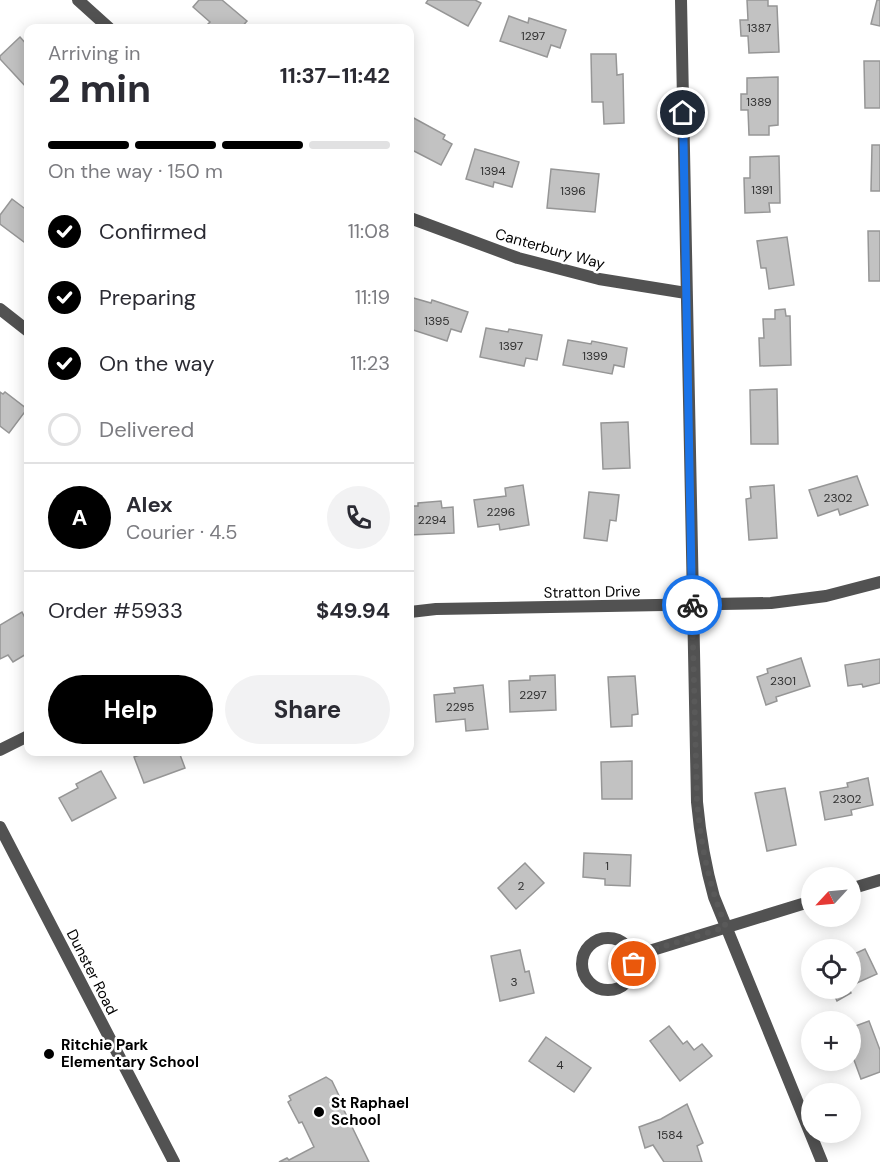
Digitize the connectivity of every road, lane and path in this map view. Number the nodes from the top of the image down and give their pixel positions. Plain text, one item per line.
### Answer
1 (78, 0) edge
2 (681, 0) edge
3 (105, 24) edge
4 (414, 219) edge
5 (686, 293) junction
6 (0, 309) edge
7 (24, 328) edge
8 (880, 582) edge
9 (692, 605) junction
10 (414, 612) edge
11 (24, 738) edge
12 (0, 750) edge
13 (0, 827) edge
14 (880, 880) edge
15 (861, 886) edge
16 (801, 904) edge
17 (726, 927) junction
18 (633, 956) junction
19 (174, 1162) edge
20 (822, 1162) edge

1 - 3 street
2 - 5 street
4 - 5 street, Canterbury Way
5 - 9 street
6 - 7 street
8 - 9 street, Stratton Drive
9 - 10 street, Stratton Drive
9 - 17 street
11 - 12 street
13 - 19 street, Dunster Road
14 - 15 street
16 - 17 street
17 - 18 street
17 - 20 street
18 - 18 street

